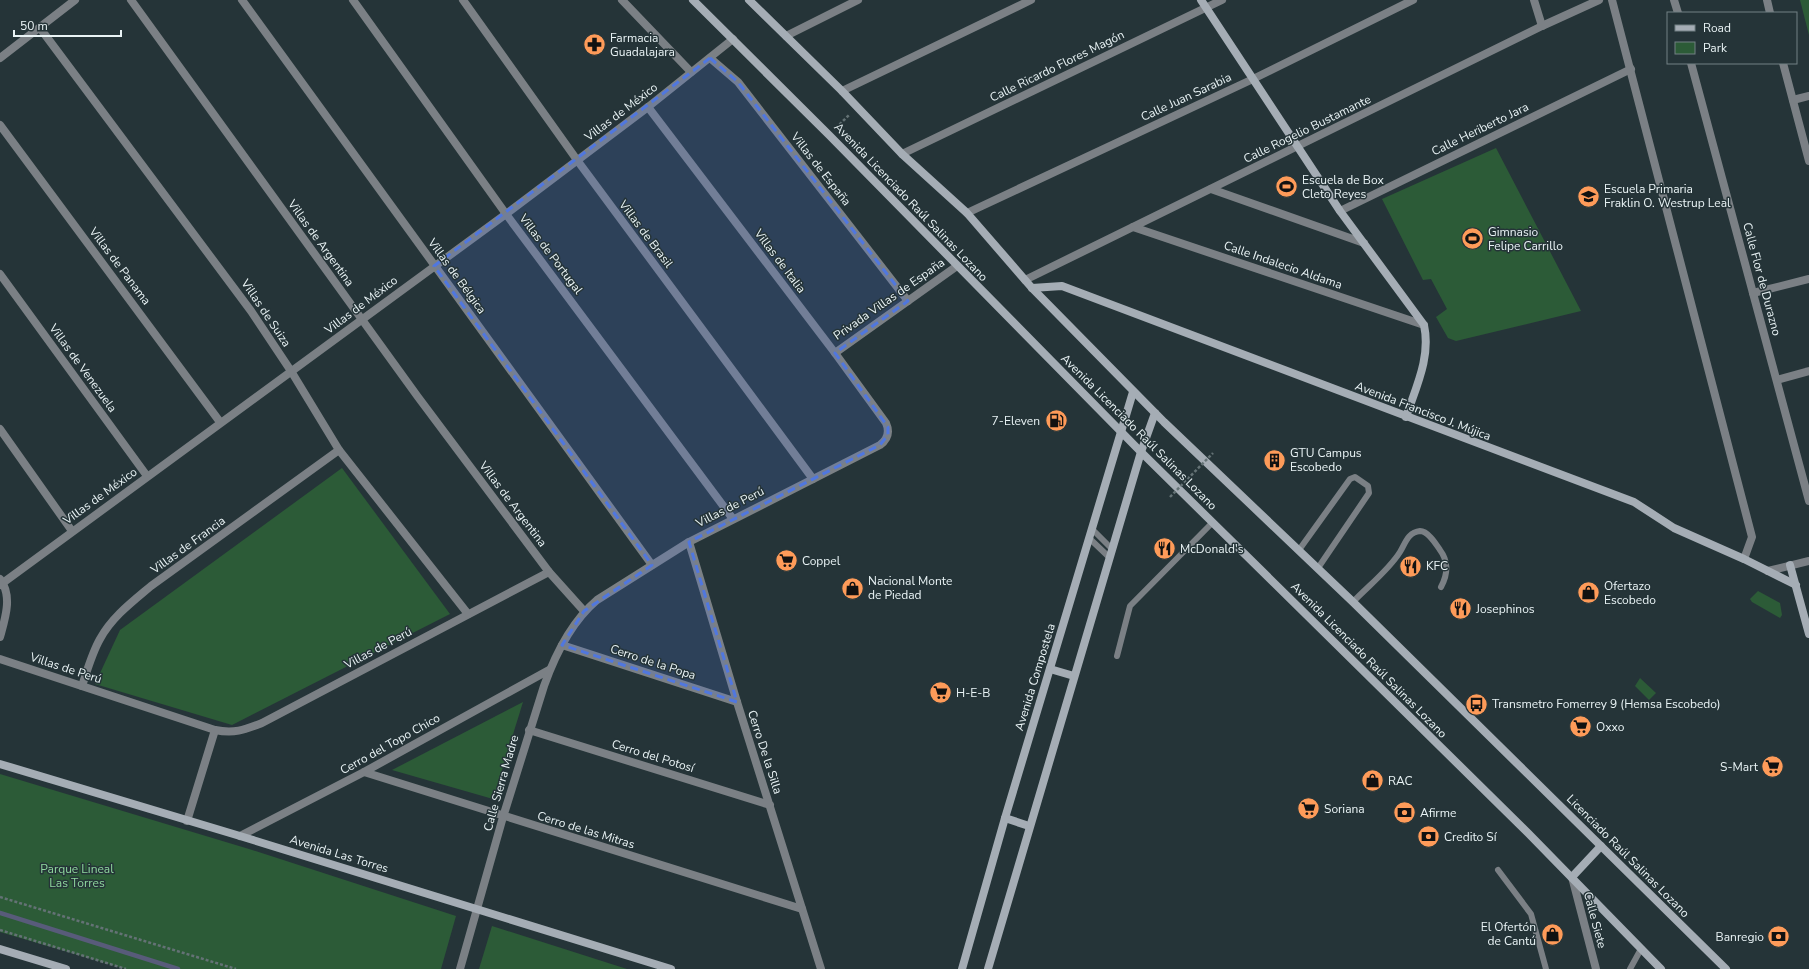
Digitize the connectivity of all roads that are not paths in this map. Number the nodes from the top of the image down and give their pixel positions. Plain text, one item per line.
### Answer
1 (75, 0) edge
2 (131, 0) edge
3 (242, 0) edge
4 (353, 0) edge
5 (463, 0) edge
6 (622, 0) edge
7 (693, 0) edge
8 (749, 0) edge
9 (858, 0) edge
10 (1031, 0) edge
11 (1201, 0) edge
12 (1222, 0) edge
13 (1413, 0) edge
14 (1534, 0) edge
15 (1599, 0) edge
16 (1612, 0) edge
17 (1674, 0) edge
18 (1767, 0) edge
19 (1206, 8) junction
20 (1678, 12) edge
21 (1770, 12) edge
22 (1542, 26) junction
23 (40, 28) junction
24 (786, 36) junction
25 (733, 39) junction
26 (0, 58) edge
27 (710, 58) junction
28 (1691, 64) edge
29 (1783, 64) edge
30 (1631, 69) junction
31 (691, 72) junction
32 (1253, 79) junction
33 (842, 91) junction
34 (1809, 96) edge
35 (1793, 100) junction
36 (648, 108) junction
37 (0, 125) edge
38 (1299, 146) junction
39 (902, 154) junction
40 (577, 160) junction
41 (1809, 161) edge
42 (1211, 189) junction
43 (1340, 211) junction
44 (966, 213) junction
45 (506, 214) junction
46 (1134, 227) junction
47 (1364, 243) junction
48 (434, 266) junction
49 (957, 266) junction
50 (0, 274) edge
51 (1809, 279) edge
52 (1025, 280) junction
53 (1032, 288) junction
54 (1753, 293) junction
55 (908, 300) junction
56 (362, 320) junction
57 (1424, 325) junction
58 (835, 353) junction
59 (291, 371) junction
60 (1809, 371) edge
61 (1777, 380) junction
62 (1133, 392) junction
63 (1155, 413) junction
64 (1406, 417) junction
65 (220, 422) junction
66 (0, 430) edge
67 (1121, 430) junction
68 (889, 432) joint
69 (340, 450) junction
70 (1141, 452) junction
71 (1805, 470) edge
72 (147, 476) junction
73 (814, 480) junction
74 (1809, 501) edge
75 (733, 519) junction
76 (1212, 523) junction
77 (1092, 529) junction
78 (72, 530) junction
79 (1089, 538) junction
80 (689, 542) junction
81 (1112, 549) junction
82 (1299, 550) junction
83 (1110, 558) junction
84 (1744, 559) junction
85 (1809, 560) edge
86 (652, 565) junction
87 (1790, 565) junction
88 (1318, 568) junction
89 (549, 572) junction
90 (1768, 572) junction
91 (1, 582) edge
92 (1796, 585) junction
93 (1442, 587) dead end
94 (1353, 602) junction
95 (584, 611) junction
96 (468, 614) junction
97 (1809, 634) edge
98 (0, 637) edge
99 (562, 645) junction
100 (1117, 656) dead end
101 (0, 659) edge
102 (1050, 669) junction
103 (550, 670) junction
104 (1074, 676) junction
105 (82, 686) junction
106 (737, 702) junction
107 (215, 730) junction
108 (529, 730) junction
109 (1514, 759) joint
110 (0, 764) edge
111 (364, 772) junction
112 (770, 805) junction
113 (503, 817) junction
114 (1004, 818) junction
115 (187, 821) junction
116 (1030, 826) junction
117 (240, 836) junction
118 (1601, 846) junction
119 (1498, 870) dead end
120 (1572, 877) junction
121 (477, 909) junction
122 (802, 909) junction
123 (0, 948) edge
124 (1640, 949) junction
125 (46, 966) edge
126 (66, 969) edge
127 (460, 969) edge
128 (671, 969) edge
129 (821, 969) edge
130 (962, 969) edge
131 (988, 969) edge
132 (1546, 969) edge
133 (1596, 969) edge
134 (1630, 969) edge
135 (1661, 969) edge
136 (1726, 969) edge

1 - 23 street
2 - 56 street, Villas de Argentina
3 - 48 street, Villas de Bélgica
4 - 45 street, Villas de Portugal
5 - 40 street, Villas de Brasil
6 - 31 street
7 - 25 street, Avenida Licenciado Raúl Salinas Lozano
8 - 24 street, Avenida Licenciado Raúl Salinas Lozano
9 - 24 street
10 - 33 street
11 - 19 street
12 - 19 street, Calle Ricardo Flores Magón
13 - 32 street, Calle Juan Sarabia
14 - 22 street
15 - 22 street, Calle Rogelio Bustamante
16 - 30 street
17 - 20 street
18 - 21 street
19 - 32 street
19 - 39 street, Calle Ricardo Flores Magón
22 - 38 street, Calle Rogelio Bustamante
23 - 26 street
23 - 59 street, Villas de Suiza
24 - 33 street, Avenida Licenciado Raúl Salinas Lozano
25 - 27 street, Villas de México
25 - 49 street, Avenida Licenciado Raúl Salinas Lozano
27 - 31 street, Villas de México
27 - 55 street, Villas de España
28 - 54 street, Calle Flor de Durazno
29 - 35 street
30 - 43 street, Calle Heriberto Jara
30 - 84 street
31 - 36 street, Villas de México
32 - 38 street
32 - 44 street, Calle Juan Sarabia
33 - 39 street, Avenida Licenciado Raúl Salinas Lozano
34 - 35 street
35 - 41 street
36 - 40 street, Villas de México
36 - 58 street, Villas de Italia
37 - 65 street, Villas de Panama
38 - 42 street, Calle Rogelio Bustamante
38 - 43 street
39 - 44 street, Avenida Licenciado Raúl Salinas Lozano
40 - 45 street, Villas de México
40 - 73 street, Villas de Brasil
42 - 46 street, Calle Rogelio Bustamante
42 - 47 street
43 - 47 street
44 - 52 street, Avenida Licenciado Raúl Salinas Lozano
45 - 48 street, Villas de México
45 - 75 street, Villas de Portugal
46 - 52 street, Calle Rogelio Bustamante
46 - 57 street, Calle Indalecio Aldama
47 - 57 street
48 - 56 street, Villas de México
48 - 86 street, Villas de Bélgica
49 - 55 street, Privada Villas de España
49 - 67 street, Avenida Licenciado Raúl Salinas Lozano
50 - 72 street, Villas de Venezuela
51 - 54 street
52 - 53 street, Avenida Licenciado Raúl Salinas Lozano
53 - 62 street, Avenida Licenciado Raúl Salinas Lozano
53 - 64 street, Avenida Francisco J. Mújica
54 - 61 street, Calle Flor de Durazno
55 - 58 street, Privada Villas de España
56 - 59 street, Villas de México
56 - 89 street, Villas de Argentina
57 - 64 street
58 - 68 street, Villas de Italia
59 - 65 street, Villas de México
59 - 69 street, Villas de Suiza
60 - 61 street
61 - 71 street, Calle Flor de Durazno
62 - 63 street, Avenida Licenciado Raúl Salinas Lozano
62 - 67 street, Avenida Compostela
63 - 70 street
63 - 82 street, Avenida Licenciado Raúl Salinas Lozano
64 - 84 street, Avenida Francisco J. Mújica
65 - 72 street, Villas de México
66 - 78 street
67 - 70 street, Avenida Licenciado Raúl Salinas Lozano
67 - 77 street, Avenida Compostela
68 - 73 street, Villas de Perú
69 - 96 street, Villas de Suiza
69 - 105 street, Villas de Francia
70 - 76 street, Avenida Licenciado Raúl Salinas Lozano
70 - 81 street
71 - 74 street, Calle Flor de Durazno
72 - 78 street, Villas de México
73 - 75 street, Villas de Perú
75 - 80 street, Villas de Perú
76 - 100 lane
76 - 120 street, Avenida Licenciado Raúl Salinas Lozano
77 - 79 street, Avenida Compostela
77 - 81 lane
78 - 91 street, Villas de México
79 - 83 lane
79 - 102 street, Avenida Compostela
80 - 86 street, Villas de Perú
80 - 106 street, Cerro De la Silla
81 - 83 street
82 - 88 street, Avenida Licenciado Raúl Salinas Lozano
82 - 88 lane
83 - 104 street
84 - 90 street, Avenida Francisco J. Mújica
85 - 87 street
86 - 95 street, Villas de Perú
87 - 90 street
87 - 92 street
88 - 94 street, Avenida Licenciado Raúl Salinas Lozano
89 - 95 street, Villas de Argentina
89 - 96 street, Villas de Perú
90 - 92 street, Avenida Francisco J. Mújica
91 - 98 street
92 - 97 street
93 - 94 lane
94 - 109 street, Avenida Licenciado Raúl Salinas Lozano
95 - 99 street, Calle Sierra Madre
96 - 107 street, Villas de Perú
99 - 103 street, Calle Sierra Madre
99 - 106 street, Cerro de la Popa
101 - 105 street, Villas de Perú
102 - 104 street
102 - 114 street, Avenida Compostela
103 - 108 street, Calle Sierra Madre
103 - 111 street, Cerro del Topo Chico
104 - 116 street
105 - 107 street, Villas de Perú
106 - 112 street, Cerro De la Silla
107 - 115 street
108 - 112 street, Cerro del Potosí
108 - 113 street, Calle Sierra Madre
109 - 118 street, Licenciado Raúl Salinas Lozano
110 - 115 street, Avenida Las Torres
111 - 113 street, Cerro de las Mitras
111 - 117 street, Cerro del Topo Chico
112 - 122 street, Cerro De la Silla
113 - 121 street, Calle Sierra Madre
113 - 122 street, Cerro de las Mitras
114 - 116 street
114 - 130 street, Avenida Compostela
115 - 117 street, Avenida Las Torres
116 - 131 street
117 - 121 street, Avenida Las Torres
118 - 120 street
118 - 136 street, Licenciado Raúl Salinas Lozano
119 - 132 lane
120 - 124 street
120 - 133 street, Calle Siete
121 - 127 street, Calle Sierra Madre
121 - 128 street, Avenida Las Torres
122 - 129 street, Cerro De la Silla
123 - 125 street
124 - 134 lane
124 - 135 street
125 - 126 street

